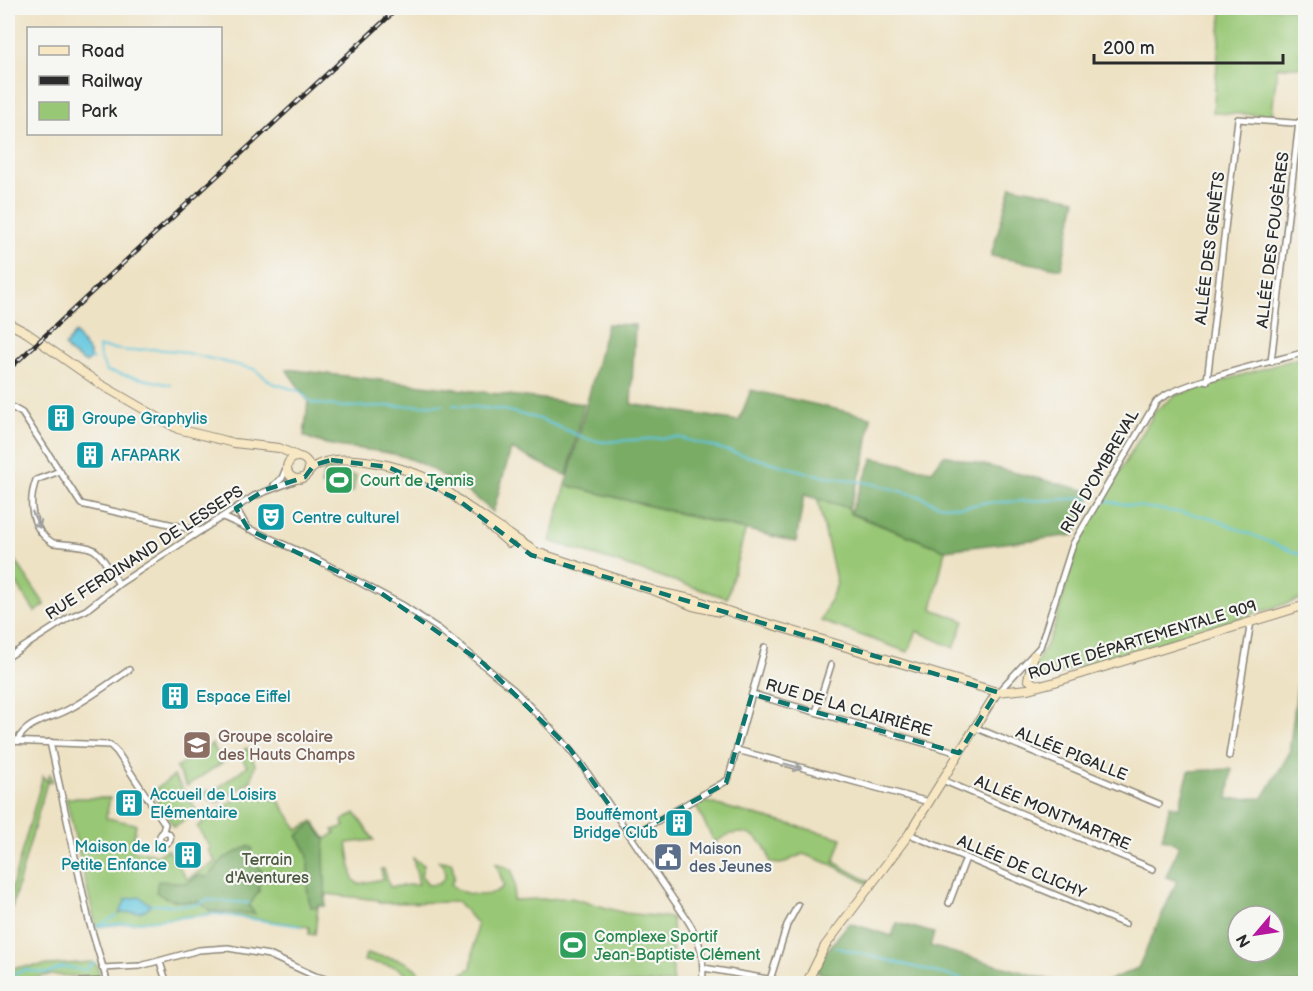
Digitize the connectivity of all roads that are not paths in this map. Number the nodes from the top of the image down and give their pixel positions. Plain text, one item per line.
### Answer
1 (1299, 122) junction
2 (1305, 124) edge
3 (8, 323) edge
4 (8, 329) edge
5 (42, 344) junction
6 (1305, 352) edge
7 (1271, 362) junction
8 (1207, 381) junction
9 (8, 405) edge
10 (260, 446) junction
11 (300, 457) junction
12 (357, 461) junction
13 (287, 466) junction
14 (60, 471) junction
15 (308, 473) junction
16 (299, 479) junction
17 (265, 490) junction
18 (236, 508) junction
19 (222, 517) junction
20 (176, 524) junction
21 (200, 531) junction
22 (249, 531) junction
23 (191, 537) junction
24 (119, 584) junction
25 (1305, 605) edge
26 (1251, 621) junction
27 (765, 647) dead end
28 (1034, 655) junction
29 (8, 657) edge
30 (831, 665) dead end
31 (129, 670) dead end
32 (1055, 682) junction
33 (997, 692) junction
34 (752, 694) junction
35 (816, 712) junction
36 (974, 727) junction
37 (8, 741) edge
38 (17, 741) junction
39 (50, 742) junction
40 (737, 750) junction
41 (958, 753) junction
42 (1229, 756) dead end
43 (942, 780) junction
44 (929, 802) junction
45 (1159, 804) dead end
46 (162, 834) dead end
47 (909, 834) junction
48 (631, 836) junction
49 (966, 858) junction
50 (1154, 869) dead end
51 (949, 903) dead end
52 (798, 905) dead end
53 (1125, 924) dead end
54 (160, 962) junction
55 (102, 968) junction
56 (704, 968) junction
57 (770, 980) junction
58 (758, 981) edge
59 (107, 982) edge
60 (35, 984) edge
61 (167, 984) edge
62 (346, 984) edge
63 (702, 984) edge
64 (796, 984) edge
65 (806, 984) edge

1 - 2 street
1 - 7 street, ALLÉE DES FOUGÈRES
1 - 8 street, ALLÉE DES GENÊTS
3 - 5 main road
4 - 5 main road
5 - 10 main road
6 - 7 street, RUE D'OMBREVAL
7 - 8 street, RUE D'OMBREVAL
8 - 28 street, RUE D'OMBREVAL
9 - 14 street
10 - 11 main road
10 - 13 main road
11 - 12 main road
11 - 13 main road
11 - 15 main road
12 - 15 main road
12 - 33 main road, ROUTE DÉPARTEMENTALE 909
13 - 16 main road
13 - 17 street
14 - 20 street
14 -> 24 street
15 - 16 main road
16 - 17 street, RUE FERDINAND DE LESSEPS
17 - 18 street, RUE FERDINAND DE LESSEPS
18 - 19 street, RUE FERDINAND DE LESSEPS
18 - 22 street
19 - 21 street, RUE FERDINAND DE LESSEPS
19 - 22 street
20 - 21 street
20 - 23 street
21 - 23 street, RUE FERDINAND DE LESSEPS
22 - 48 street
23 - 24 street, RUE FERDINAND DE LESSEPS
24 - 29 street, RUE FERDINAND DE LESSEPS
25 - 26 main road, ROUTE DÉPARTEMENTALE 909
26 - 32 main road, ROUTE DÉPARTEMENTALE 909
26 - 42 street
27 - 34 street
28 - 32 main road
28 - 33 street, RUE D'OMBREVAL
30 - 35 street
31 - 38 street
32 - 33 main road, ROUTE DÉPARTEMENTALE 909
33 - 36 main road
34 - 35 street, RUE DE LA CLAIRIÈRE
34 - 40 street, RUE DE LA CLAIRIÈRE
35 - 41 street, RUE DE LA CLAIRIÈRE
36 - 41 main road
36 - 45 street, ALLÉE PIGALLE
37 - 38 street
38 - 39 street
39 - 46 street
39 - 55 street
40 -> 44 street
40 - 48 street, RUE DE LA CLAIRIÈRE
41 - 43 main road
43 - 44 main road
43 - 50 street, ALLÉE MONTMARTRE
44 - 47 main road
47 - 49 street, ALLÉE DE CLICHY
47 - 65 main road
48 - 56 street
49 - 51 street
49 - 53 street, ALLÉE DE CLICHY
52 - 57 street
54 - 55 street
54 - 61 street
54 - 62 street
55 - 59 street
56 - 58 street
56 - 63 street
57 - 58 street
57 - 64 street
59 - 60 street

